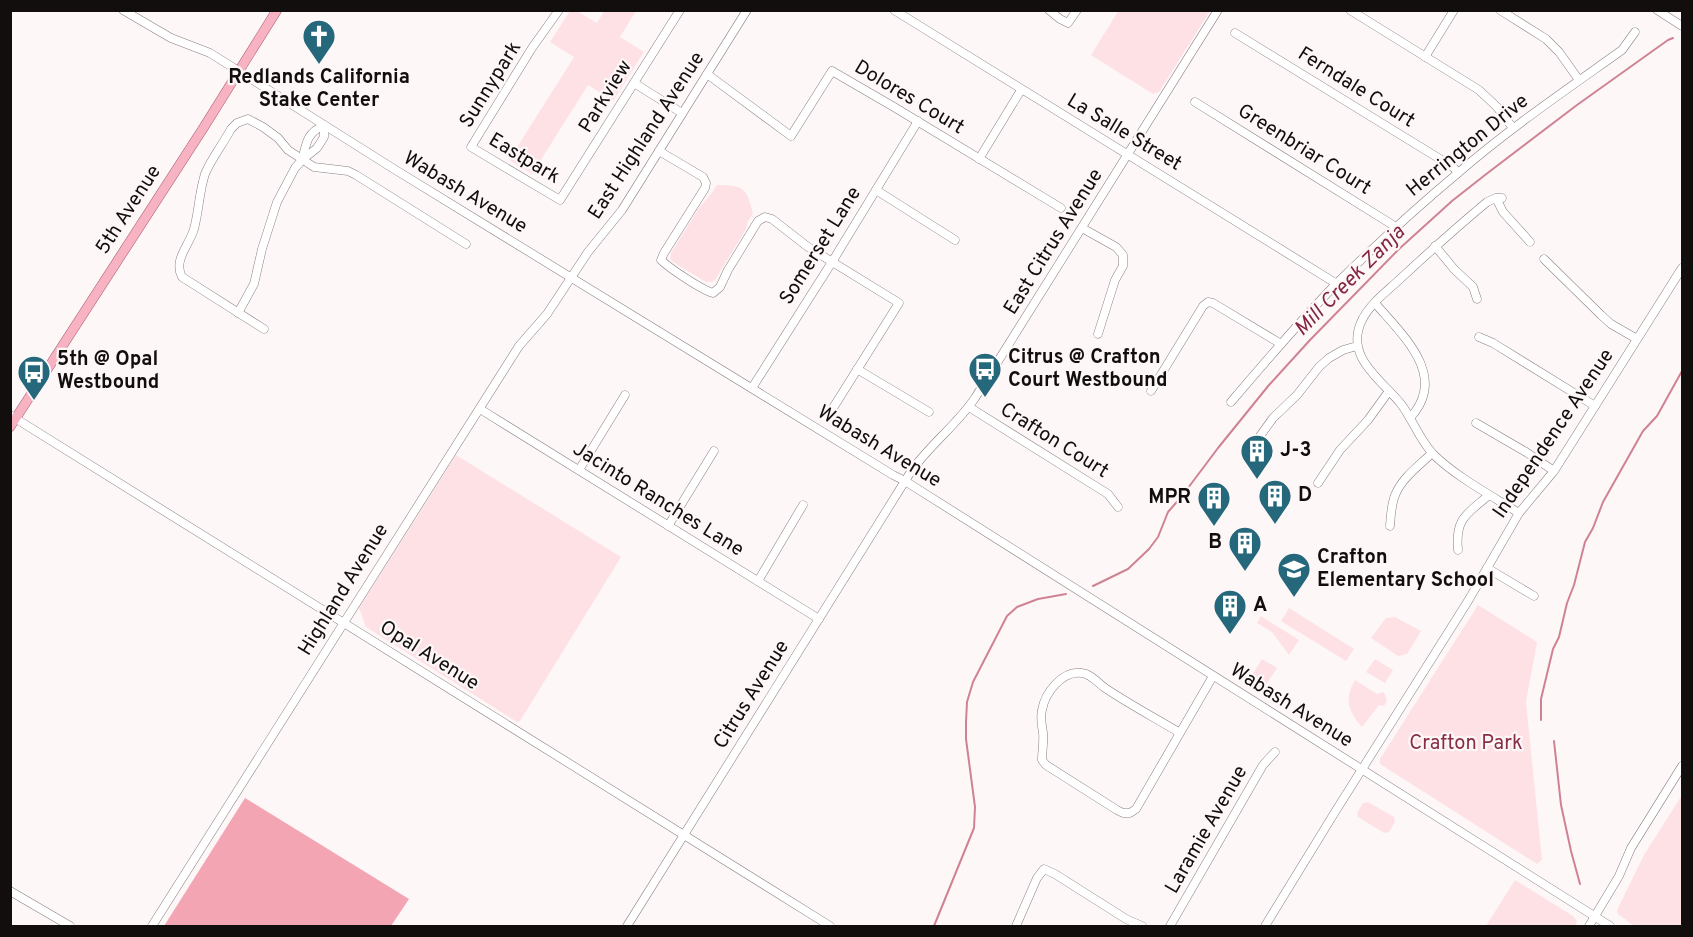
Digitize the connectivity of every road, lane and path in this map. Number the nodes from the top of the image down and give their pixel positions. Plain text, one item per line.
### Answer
1 (123, 10) edge
2 (277, 10) edge
3 (559, 10) edge
4 (680, 10) edge
5 (747, 10) edge
6 (894, 10) edge
7 (1049, 10) edge
8 (1077, 10) edge
9 (1218, 10) edge
10 (1350, 10) edge
11 (1454, 10) edge
12 (1500, 10) edge
13 (1657, 10) edge
14 (1676, 10) edge
15 (1671, 19) junction
16 (1683, 26) edge
17 (1635, 32) dead end
18 (1235, 33) dead end
19 (1425, 57) junction
20 (239, 72) junction
21 (707, 74) junction
22 (1579, 80) junction
23 (634, 83) junction
24 (1021, 90) junction
25 (1194, 102) dead end
26 (682, 113) junction
27 (918, 121) junction
28 (324, 125) junction
29 (1513, 128) junction
30 (471, 147) joint
31 (659, 151) junction
32 (1128, 155) junction
33 (979, 159) junction
34 (302, 160) junction
35 (1458, 173) junction
36 (876, 190) junction
37 (560, 200) joint
38 (1061, 208) dead end
39 (1396, 227) junction
40 (1082, 228) junction
41 (955, 240) dead end
42 (1530, 242) dead end
43 (466, 243) dead end
44 (1435, 246) junction
45 (1544, 259) dead end
46 (832, 262) junction
47 (1683, 268) edge
48 (572, 277) junction
49 (1337, 284) junction
50 (1477, 299) dead end
51 (1375, 303) junction
52 (238, 313) junction
53 (264, 329) dead end
54 (1098, 334) dead end
55 (1479, 337) dead end
56 (1637, 339) junction
57 (1281, 344) junction
58 (1357, 346) junction
59 (857, 369) junction
60 (752, 388) junction
61 (1150, 391) dead end
62 (1389, 391) junction
63 (625, 395) dead end
64 (1231, 402) dead end
65 (1596, 406) junction
66 (969, 407) junction
67 (480, 408) junction
68 (833, 408) dead end
69 (929, 412) dead end
70 (13, 416) edge
71 (1410, 418) junction
72 (1476, 423) dead end
73 (10, 427) edge
74 (1255, 443) dead end
75 (714, 451) dead end
76 (1432, 453) junction
77 (579, 470) junction
78 (1554, 471) junction
79 (905, 481) junction
80 (1318, 483) dead end
81 (1489, 495) junction
82 (803, 505) dead end
83 (1118, 507) dead end
84 (1519, 513) junction
85 (668, 526) junction
86 (1389, 526) dead end
87 (1458, 550) dead end
88 (1487, 568) junction
89 (758, 581) junction
90 (1534, 596) dead end
91 (819, 619) junction
92 (344, 622) junction
93 (1213, 676) junction
94 (1180, 734) junction
95 (1275, 752) dead end
96 (1683, 766) edge
97 (1362, 770) junction
98 (684, 835) junction
99 (10, 891) edge
100 (1595, 917) junction
101 (70, 927) edge
102 (152, 927) edge
103 (627, 927) edge
104 (830, 927) edge
105 (1016, 927) edge
106 (1142, 927) edge
107 (1170, 927) edge
108 (1265, 927) edge
109 (1589, 927) edge
110 (1610, 927) edge

1 - 20 street, Wabash Avenue
2 - 20 main road, 5th Avenue
3 - 30 street, Sunnypark
4 - 23 street, Parkview
5 - 21 street, East Highland Avenue
6 - 24 street, La Salle Street
7 - 8 street
9 - 32 street, East Citrus Avenue
10 - 19 street
11 - 19 street
12 - 22 street
13 - 15 street
14 - 15 street
15 - 16 street
17 - 22 street, Herrington Drive
18 - 35 street, Ferndale Court
19 - 29 street
20 - 28 street, Wabash Avenue
20 - 70 main road, 5th Avenue
21 - 26 street, East Highland Avenue
21 - 27 street, Dolores Court
22 - 29 street, Herrington Drive
23 - 26 street
23 - 37 street, Parkview
24 - 32 street, La Salle Street
24 - 33 street
25 - 39 street, Greenbriar Court
26 - 31 street, East Highland Avenue
27 - 33 street, Dolores Court
27 - 36 street, Somerset Lane
28 - 34 street
28 - 34 street
28 - 48 street, Wabash Avenue
29 - 35 street, Herrington Drive
30 - 37 street, Eastpark
31 - 46 street
31 - 48 street, East Highland Avenue
32 - 40 street, East Citrus Avenue
32 - 49 street, La Salle Street
33 - 38 street, Dolores Court
34 - 43 street
34 - 52 street
34 - 52 street
35 - 39 street, Herrington Drive
36 - 41 street
36 - 46 street, Somerset Lane
39 - 49 street, Herrington Drive
40 - 54 street
40 - 66 street, East Citrus Avenue
42 - 44 street
44 - 50 street
44 - 51 street
45 - 56 street
46 - 59 street
46 - 60 street, Somerset Lane
47 - 56 street, Independence Avenue
48 - 60 street, Wabash Avenue
48 - 67 street, Highland Avenue
49 - 57 street, Herrington Drive
51 - 58 street
51 - 71 street
52 - 53 street
55 - 65 street
56 - 65 street, Independence Avenue
57 - 61 street
57 - 64 street, Herrington Drive
58 - 62 street
58 - 74 street
59 - 68 street
59 - 69 street
60 - 79 street, Wabash Avenue
62 - 71 street
62 - 80 street
63 - 77 street
65 - 78 street, Independence Avenue
66 - 79 street, East Citrus Avenue
66 - 83 street, Crafton Court
67 - 77 street, Jacinto Ranches Lane
67 - 92 street, Highland Avenue
70 - 73 main road, 5th Avenue
70 - 92 street, Opal Avenue
71 - 76 street
72 - 78 street
75 - 85 street
76 - 81 street
76 - 86 street
77 - 85 street, Jacinto Ranches Lane
78 - 84 street, Independence Avenue
79 - 91 street, Citrus Avenue
79 - 93 street, Wabash Avenue
81 - 84 street
81 - 87 street
82 - 89 street
84 - 88 street, Independence Avenue
85 - 89 street, Jacinto Ranches Lane
88 - 90 street
88 - 97 street, Independence Avenue
89 - 91 street, Jacinto Ranches Lane
91 - 98 street, Citrus Avenue
92 - 98 street, Opal Avenue
92 - 102 street, Highland Avenue
93 - 94 street
93 - 97 street, Wabash Avenue
94 - 94 street
95 - 107 street, Laramie Avenue
96 - 100 street
97 - 100 street, Wabash Avenue
97 - 108 street, Independence Avenue
98 - 103 street, Citrus Avenue
98 - 104 street, Opal Avenue
99 - 101 street
100 - 109 street
100 - 110 street, Wabash Avenue
105 - 106 street

